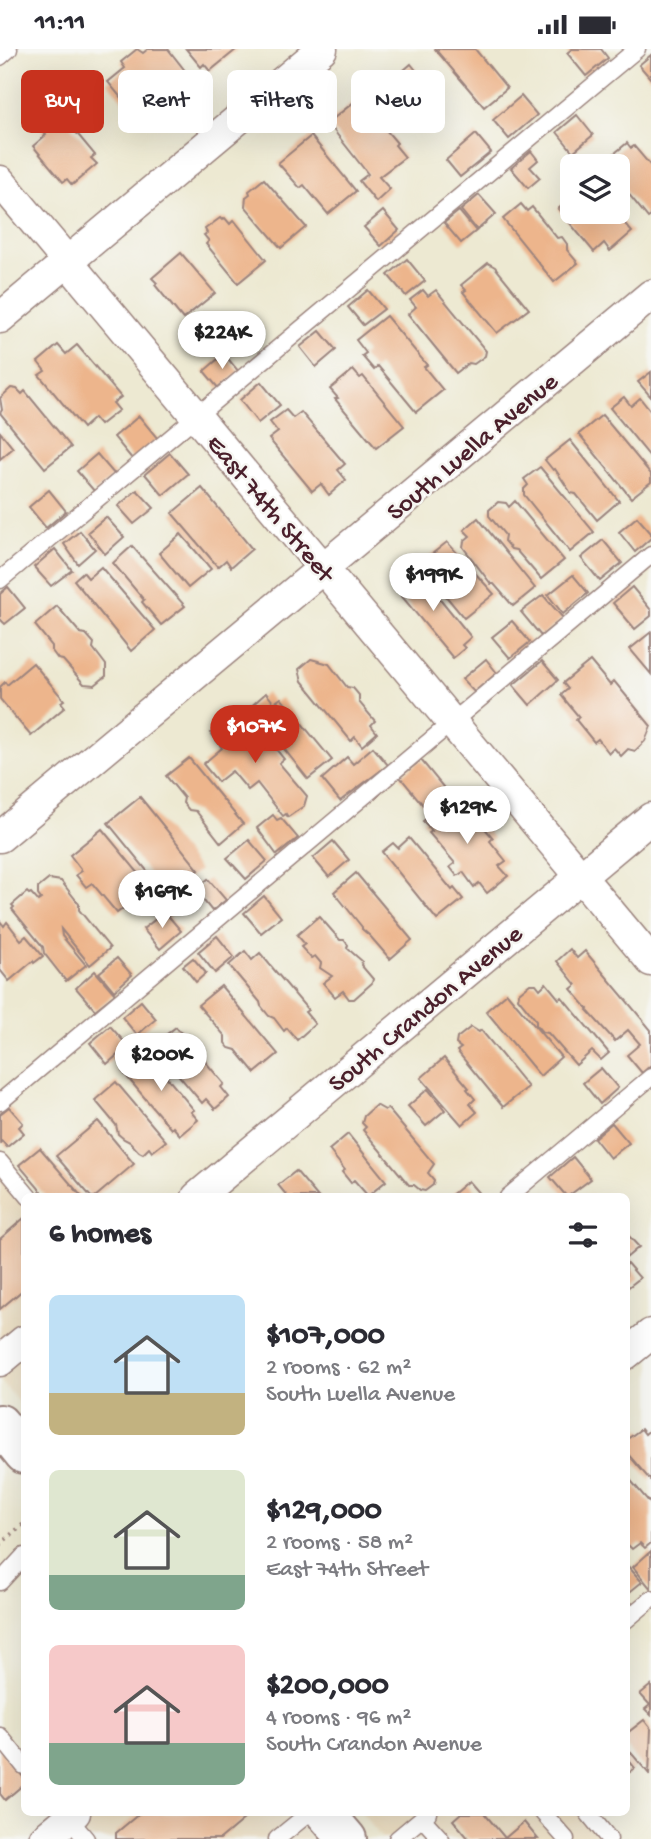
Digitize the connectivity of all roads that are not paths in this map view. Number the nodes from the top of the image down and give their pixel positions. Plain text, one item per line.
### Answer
1 (9, 49) edge
2 (322, 49) edge
3 (637, 49) edge
4 (0, 57) edge
5 (0, 181) edge
6 (67, 262) junction
7 (651, 295) edge
8 (0, 318) edge
9 (196, 416) junction
10 (651, 555) edge
11 (323, 568) junction
12 (0, 580) edge
13 (451, 722) junction
14 (651, 818) edge
15 (0, 837) edge
16 (580, 877) junction
17 (651, 961) edge
18 (651, 1077) edge
19 (0, 1102) edge
20 (0, 1162) edge
21 (26, 1193) edge
22 (202, 1193) edge
23 (513, 1193) edge
24 (651, 1334) edge
25 (21, 1344) edge
26 (630, 1351) edge
27 (0, 1361) edge
28 (0, 1424) edge
29 (21, 1450) edge
30 (21, 1562) edge
31 (0, 1582) edge
32 (651, 1599) edge
33 (630, 1617) edge
34 (0, 1736) edge
35 (21, 1762) edge
36 (305, 1816) edge
37 (328, 1816) edge
38 (424, 1816) edge
39 (426, 1816) edge
40 (546, 1816) edge
41 (590, 1816) edge
42 (73, 1821) edge
43 (44, 1839) edge
44 (277, 1839) edge
45 (347, 1839) edge
46 (397, 1839) edge
47 (441, 1839) edge
48 (566, 1839) edge
49 (609, 1839) edge

1 - 4 lane
2 - 6 street
3 - 9 lane
5 - 6 street, East 74th Street
6 - 8 street
6 - 9 street, East 74th Street
7 - 11 street, South Luella Avenue
9 - 11 street, East 74th Street
9 - 12 lane
10 - 13 lane
11 - 13 street, East 74th Street
11 - 15 street, South Luella Avenue
13 - 16 street, East 74th Street
13 - 19 lane
14 - 16 street, South Crandon Avenue
16 - 17 street, East 74th Street
16 - 22 street, South Crandon Avenue
18 - 23 lane
20 - 21 lane
24 - 26 street
25 - 27 street
28 - 29 main road
30 - 31 lane
32 - 33 lane
34 - 35 lane
36 - 44 lane
37 - 45 main road
38 - 46 lane
39 - 47 lane
40 - 48 lane
41 - 49 lane
42 - 43 street

